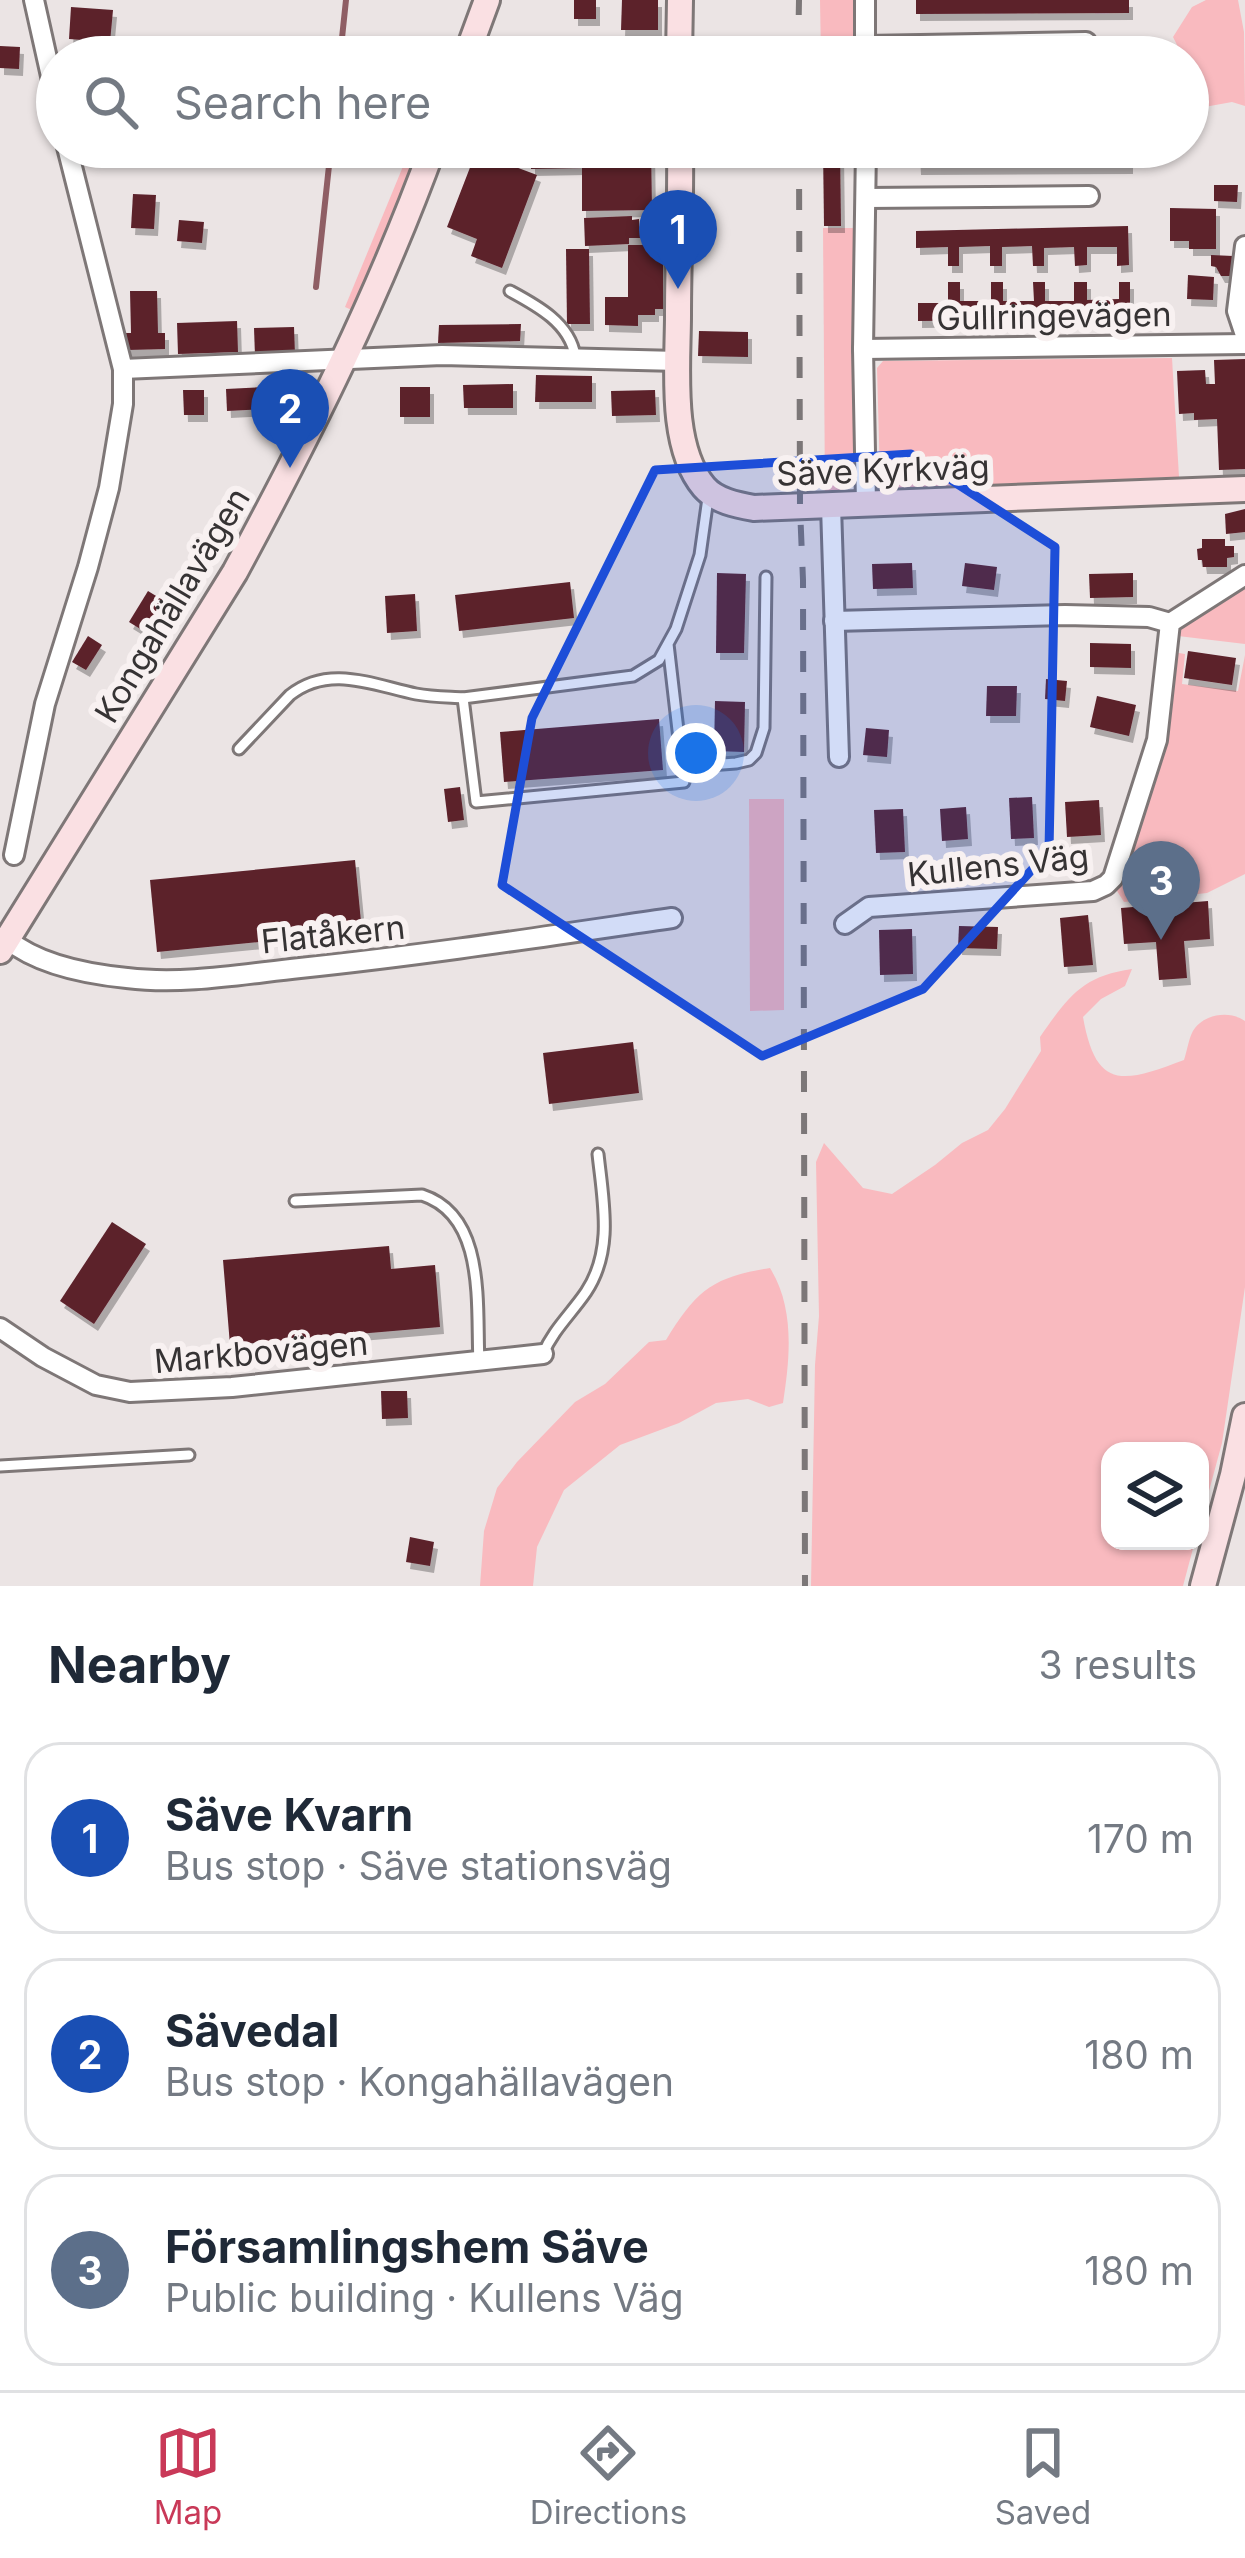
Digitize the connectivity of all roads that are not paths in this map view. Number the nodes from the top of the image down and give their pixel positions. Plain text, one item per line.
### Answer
1 (34, 0) edge
2 (487, 0) edge
3 (680, 0) edge
4 (865, 0) edge
5 (42, 36) edge
6 (474, 36) edge
7 (680, 36) edge
8 (865, 36) edge
9 (72, 168) edge
10 (425, 168) edge
11 (680, 168) edge
12 (866, 168) edge
13 (1089, 196) dead end
14 (866, 198) junction
15 (1245, 245) edge
16 (510, 291) dead end
17 (1245, 340) edge
18 (863, 349) junction
19 (575, 358) junction
20 (346, 359) junction
21 (678, 361) junction
22 (123, 369) junction
23 (1245, 489) edge
24 (709, 492) junction
25 (866, 504) junction
26 (832, 506) junction
27 (1245, 574) edge
28 (766, 577) dead end
29 (834, 621) junction
30 (1169, 623) junction
31 (668, 644) junction
32 (463, 698) junction
33 (239, 749) dead end
34 (838, 758) dead end
35 (682, 767) junction
36 (14, 855) dead end
37 (672, 918) dead end
38 (845, 925) dead end
39 (4, 945) edge
40 (598, 1154) dead end
41 (295, 1201) dead end
42 (0, 1328) edge
43 (543, 1354) joint
44 (478, 1362) junction
45 (1245, 1416) edge
46 (189, 1455) dead end
47 (0, 1466) edge
48 (1203, 1586) edge

1 - 5 street
2 - 6 street
3 - 7 street
4 - 8 street
9 - 22 street
10 - 20 street, Kongahällavägen
11 - 21 street
12 - 14 street
13 - 14 street
14 - 18 street
15 - 17 street
16 - 19 lane
17 - 18 street, Gullringevägen
18 - 25 street
19 - 20 street
19 - 21 street
20 - 22 street
20 - 39 street, Kongahällavägen
21 - 24 street
22 - 36 street
23 - 25 street, Säve Kyrkväg
24 - 26 street, Säve Kyrkväg
24 - 31 lane
25 - 26 street, Säve Kyrkväg
26 - 29 street
27 - 30 street
28 - 35 lane
29 - 30 street
29 - 34 street
30 - 38 street, Kullens Väg
31 - 32 lane
31 - 35 lane
32 - 33 lane
32 - 35 lane
37 - 39 street, Flatåkern
40 - 43 lane
41 - 44 lane
42 - 44 street, Markbovägen
43 - 44 street, Markbovägen
45 - 48 street
46 - 47 lane

